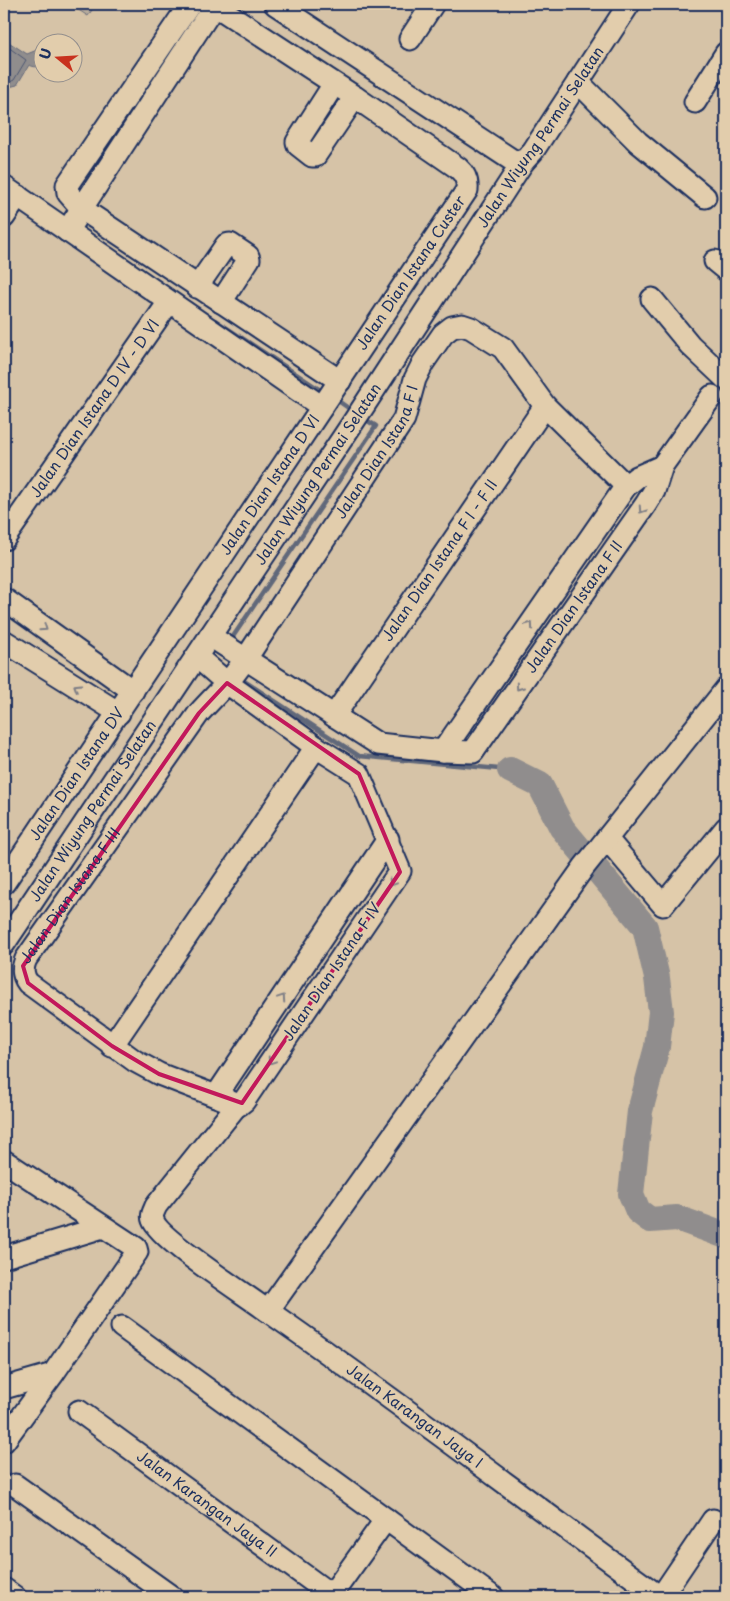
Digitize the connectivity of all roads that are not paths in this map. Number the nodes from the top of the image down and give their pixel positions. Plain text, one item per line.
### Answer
1 (190, 4) edge
2 (275, 4) edge
3 (433, 4) edge
4 (628, 4) edge
5 (410, 38) dead end
6 (726, 53) edge
7 (578, 82) junction
8 (334, 84) junction
9 (355, 97) junction
10 (694, 102) dead end
11 (523, 162) junction
12 (11, 192) edge
13 (705, 197) dead end
14 (4, 217) edge
15 (74, 219) junction
16 (198, 287) junction
17 (652, 299) dead end
18 (169, 302) junction
19 (221, 302) junction
20 (726, 379) edge
21 (331, 393) junction
22 (712, 396) dead end
23 (546, 406) junction
24 (662, 466) junction
25 (626, 486) junction
26 (4, 540) edge
27 (4, 600) edge
28 (214, 638) junction
29 (4, 641) edge
30 (197, 657) junction
31 (236, 668) junction
32 (726, 689) edge
33 (126, 702) junction
34 (334, 716) junction
35 (152, 723) junction
36 (316, 746) junction
37 (443, 751) junction
38 (726, 828) edge
39 (388, 839) junction
40 (602, 844) junction
41 (4, 883) edge
42 (4, 944) edge
43 (112, 1046) junction
44 (216, 1096) junction
45 (240, 1103) junction
46 (4, 1161) edge
47 (103, 1227) junction
48 (4, 1257) edge
49 (268, 1311) junction
50 (122, 1327) dead end
51 (53, 1374) junction
52 (4, 1388) edge
53 (79, 1411) dead end
54 (4, 1441) edge
55 (15, 1485) dead end
56 (386, 1519) junction
57 (713, 1520) dead end
58 (4, 1589) edge
59 (332, 1596) edge
60 (15, 1597) edge
61 (172, 1597) edge
62 (493, 1597) edge
63 (660, 1597) edge

1 - 15 street
2 - 11 street
3 - 5 street
4 - 7 street, Jalan Wiyung Permai Selatan
6 - 10 street
7 - 11 street, Jalan Wiyung Permai Selatan
7 - 13 street
8 - 9 street, Jalan Dian Istana Custer
8 - 9 street
8 - 15 street, Jalan Dian Istana Custer
9 - 21 street, Jalan Dian Istana Custer
11 - 28 street, Jalan Wiyung Permai Selatan
12 - 14 street
12 - 15 street, Jalan Dian Istana D VI
15 - 16 street
15 - 18 street, Jalan Dian Istana D VI
16 - 19 street
16 - 19 street
17 - 20 street
18 - 21 street, Jalan Dian Istana D VI
18 - 26 street, Jalan Dian Istana D IV - D VI
19 - 21 street
21 - 33 street, Jalan Dian Istana D VI
22 - 24 street
23 - 25 street
23 - 31 street, Jalan Dian Istana F I
23 - 34 street, Jalan Dian Istana F I - F II
24 - 25 street, Jalan Dian Istana F II
24 -> 37 street, Jalan Dian Istana F II
37 -> 25 street, Jalan Dian Istana F II
27 -> 33 street
28 - 30 street, Jalan Wiyung Permai Selatan
28 - 31 street, Jalan Dian Istana F II
33 -> 29 street
30 - 31 street, Jalan Dian Istana F IV
30 - 35 street, Jalan Wiyung Permai Selatan
31 - 34 street, Jalan Dian Istana F II
31 - 36 street, Jalan Dian Istana F IV
31 - 43 street, Jalan Dian Istana F III
32 - 40 street
33 - 35 street
33 - 41 street, Jalan Dian Istana DV
34 - 37 street, Jalan Dian Istana F II
35 - 42 street, Jalan Wiyung Permai Selatan
36 - 39 street, Jalan Dian Istana F IV
36 - 43 street
38 - 40 street
44 -> 39 street, Jalan Dian Istana F IV
39 -> 45 street, Jalan Dian Istana F IV
40 - 49 street
43 - 44 street, Jalan Dian Istana F III
44 - 45 street, Jalan Dian Istana F III
45 - 49 street, Jalan Karangan Jaya I
46 - 47 street
47 - 48 street
47 - 51 street
49 - 63 street, Jalan Karangan Jaya I
50 - 56 street
51 - 52 street
51 - 54 street
53 - 59 street, Jalan Karangan Jaya II
55 - 61 street
56 - 59 street
56 - 62 street
57 - 63 street
58 - 60 street

